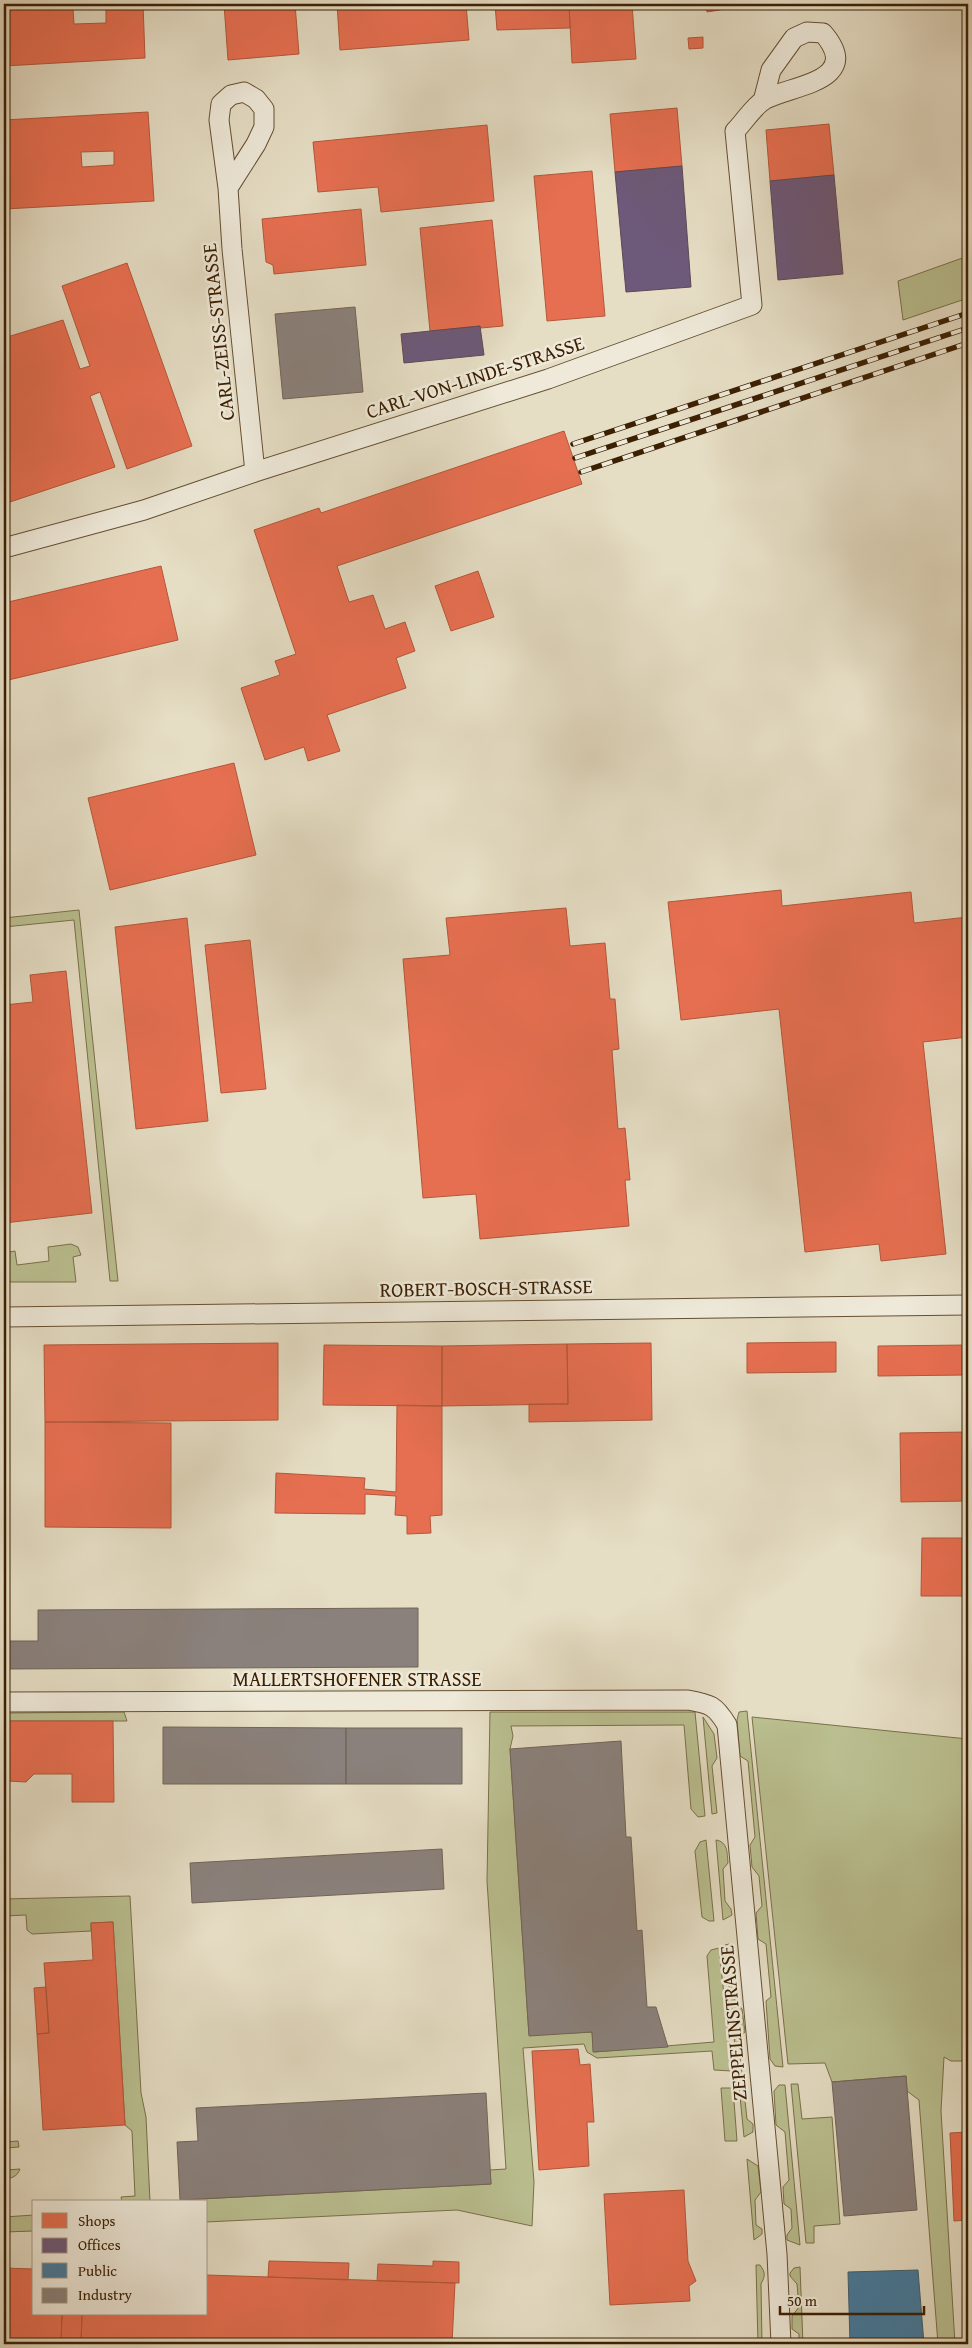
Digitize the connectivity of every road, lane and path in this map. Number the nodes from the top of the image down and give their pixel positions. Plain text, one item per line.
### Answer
1 (763, 101) dead end
2 (228, 188) dead end
3 (254, 472) junction
4 (4, 548) edge
5 (968, 1305) edge
6 (4, 1317) edge
7 (4, 1702) edge
8 (710, 1704) joint
9 (781, 2344) edge

1 - 3 street, CARL-VON-LINDE-STRASSE
2 - 3 street, CARL-ZEISS-STRASSE
3 - 4 street, CARL-VON-LINDE-STRASSE
5 - 6 street, ROBERT-BOSCH-STRASSE
7 - 8 street, MALLERTSHOFENER STRASSE
8 - 9 street, ZEPPELINSTRASSE

